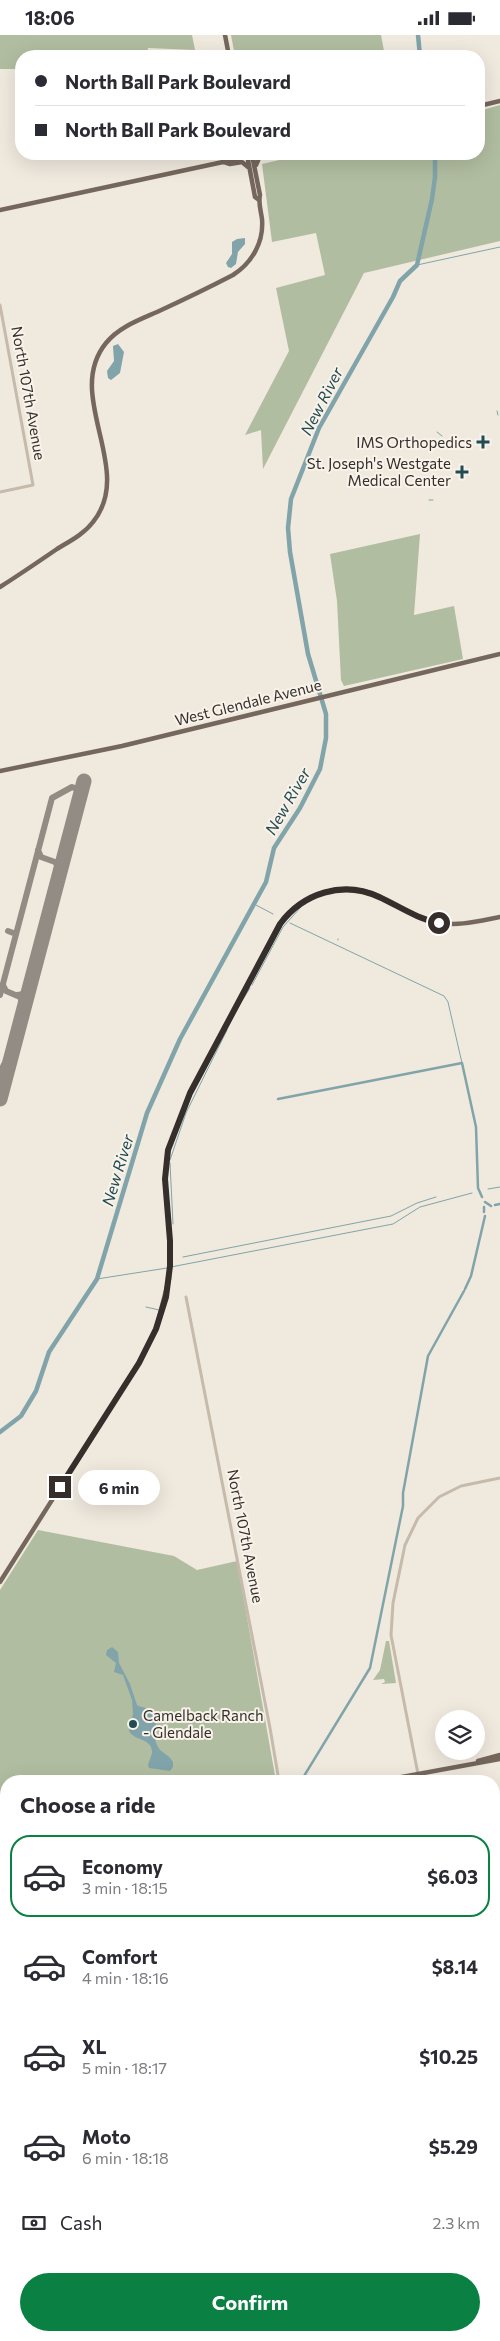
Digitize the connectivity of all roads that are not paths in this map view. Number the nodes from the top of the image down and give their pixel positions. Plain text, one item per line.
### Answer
1 (224, 35) edge
2 (228, 50) edge
3 (500, 101) edge
4 (485, 104) edge
5 (230, 160) edge
6 (250, 160) edge
7 (253, 160) edge
8 (258, 160) edge
9 (222, 162) junction
10 (252, 177) junction
11 (259, 189) junction
12 (258, 200) junction
13 (0, 210) edge
14 (0, 305) edge
15 (0, 492) edge
16 (0, 587) edge
17 (500, 655) edge
18 (1, 771) edge
19 (500, 917) edge
20 (186, 1297) dead end
21 (500, 1478) edge
22 (0, 1582) edge
23 (500, 1757) edge
24 (418, 1774) junction
25 (278, 1775) edge
26 (413, 1775) edge

1 - 2 main road
3 - 4 main road
5 - 9 main road
6 - 10 main road
7 - 11 main road
8 - 11 main road
9 - 10 main road
9 - 13 main road
10 - 12 main road
11 - 12 main road
12 - 16 main road
14 - 15 street, North 107th Avenue
17 - 18 main road, West Glendale Avenue
19 - 22 main road
20 - 25 street, North 107th Avenue
21 - 24 street
23 - 24 main road
24 - 26 main road

